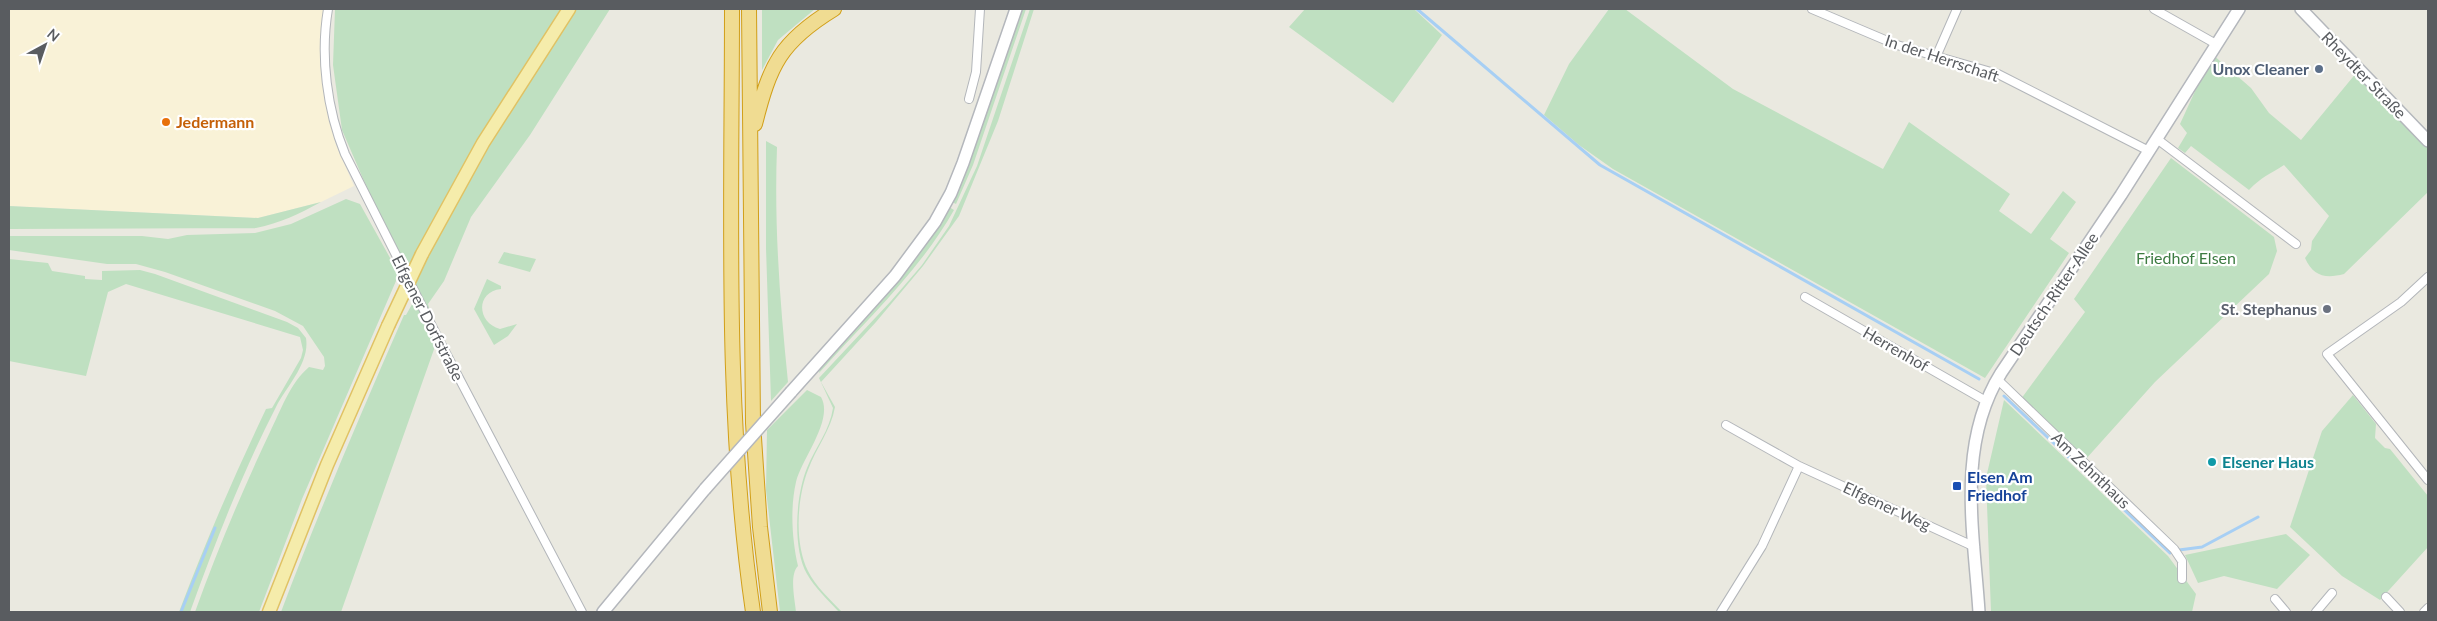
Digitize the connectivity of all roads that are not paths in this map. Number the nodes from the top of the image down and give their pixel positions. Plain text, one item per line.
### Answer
1 (328, 9) edge
2 (569, 9) edge
3 (732, 9) edge
4 (749, 9) edge
5 (834, 9) edge
6 (980, 9) edge
7 (1016, 9) edge
8 (1812, 9) edge
9 (1956, 9) edge
10 (2154, 9) edge
11 (2239, 9) edge
12 (2301, 9) edge
13 (2216, 44) junction
14 (1936, 57) junction
15 (969, 99) dead end
16 (2157, 139) junction
17 (751, 140) junction
18 (2428, 140) edge
19 (2149, 152) junction
20 (2296, 244) dead end
21 (2428, 277) edge
22 (1805, 298) dead end
23 (1997, 379) junction
24 (1986, 402) junction
25 (1726, 425) dead end
26 (1799, 466) junction
27 (2428, 480) edge
28 (1975, 547) junction
29 (2182, 579) dead end
30 (2332, 593) dead end
31 (2386, 597) dead end
32 (2275, 599) dead end
33 (2428, 608) edge
34 (2282, 611) edge
35 (269, 612) edge
36 (582, 612) edge
37 (603, 612) edge
38 (753, 612) edge
39 (770, 612) edge
40 (1721, 612) edge
41 (1979, 612) edge
42 (2316, 612) edge
43 (2400, 612) edge
44 (2424, 612) edge

1 - 36 street, Elfgener Dorfstraße
2 - 35 main road, bridge
3 - 38 highway
4 - 17 highway
5 - 17 highway
6 - 15 street
7 - 37 street, bridge
8 - 14 street, In der Herrschaft
9 - 14 street
10 - 13 street
11 - 13 street, Deutsch-Ritter-Allee
12 - 18 street, Rheydter Straße
13 - 16 street, Deutsch-Ritter-Allee
14 - 19 street, In der Herrschaft
16 - 19 street, Deutsch-Ritter-Allee
16 - 20 street
17 - 39 highway
19 - 23 street, Deutsch-Ritter-Allee
21 - 27 street
22 - 24 street, Herrenhof
23 - 24 street, Deutsch-Ritter-Allee
23 - 29 street, Am Zehnthaus
24 - 28 street, Deutsch-Ritter-Allee
25 - 26 street, Elfgener Weg
26 - 28 street, Elfgener Weg
26 - 40 street
28 - 41 street, Deutsch-Ritter-Allee
30 - 42 street
31 - 43 street
32 - 34 street
33 - 44 street

